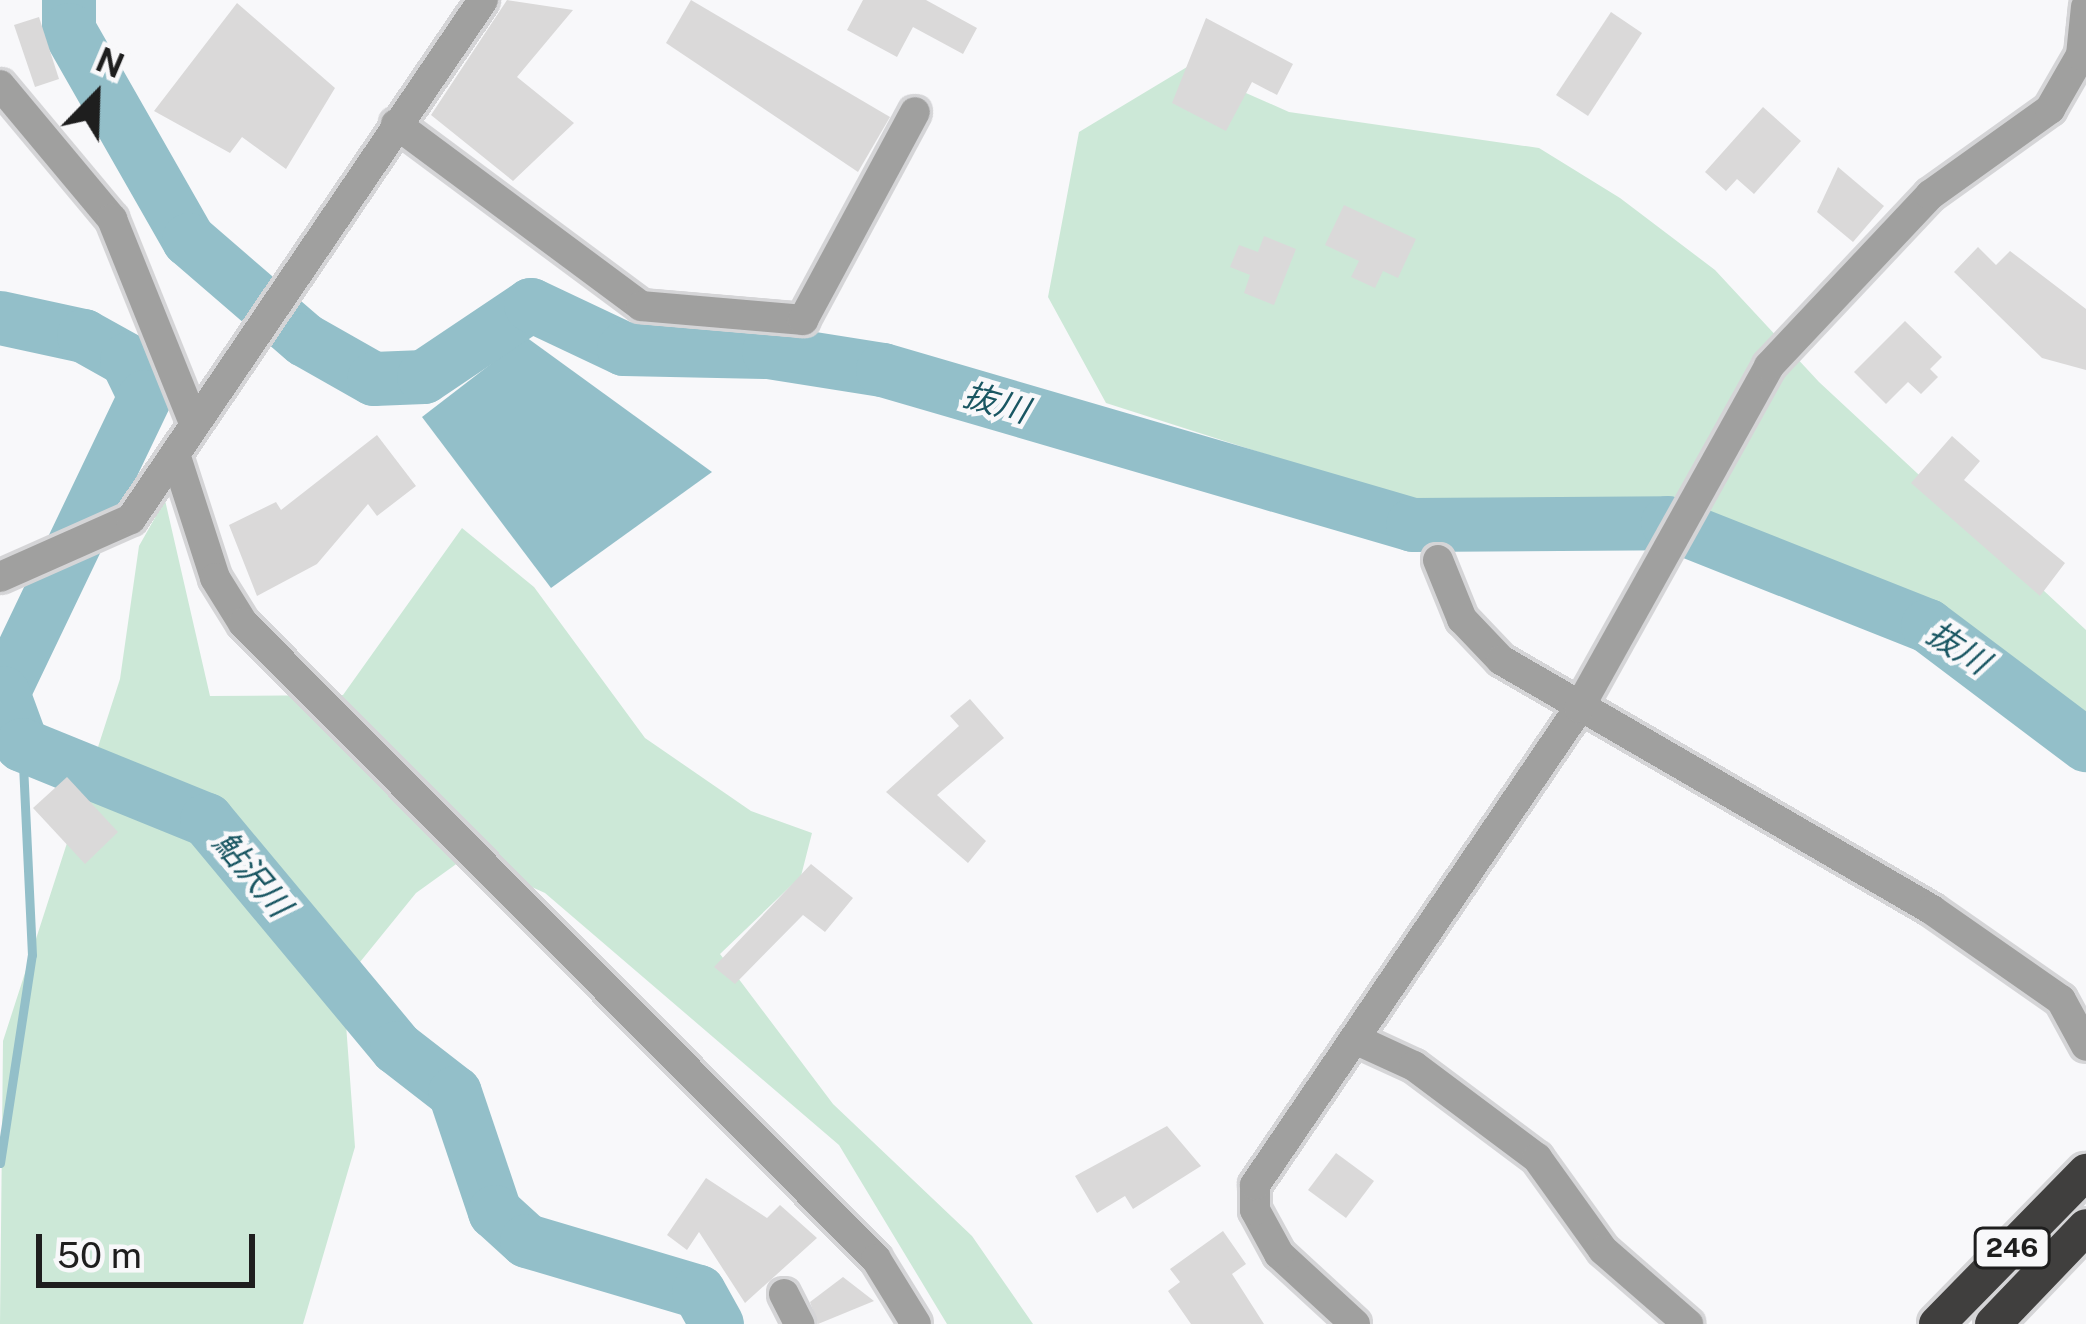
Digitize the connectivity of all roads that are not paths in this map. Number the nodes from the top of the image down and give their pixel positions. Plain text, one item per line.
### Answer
1 (483, 0) edge
2 (2086, 7) edge
3 (0, 85) edge
4 (915, 112) dead end
5 (396, 124) junction
6 (191, 416) junction
7 (177, 460) junction
8 (1438, 560) dead end
9 (8, 574) edge
10 (1579, 708) junction
11 (1355, 1039) junction
12 (2086, 1046) edge
13 (2086, 1172) edge
14 (2086, 1227) edge
15 (784, 1294) dead end
16 (799, 1324) edge
17 (916, 1324) edge
18 (1355, 1324) edge
19 (1688, 1324) edge
20 (1937, 1324) edge
21 (1993, 1324) edge

1 - 5 street
2 - 10 street
3 - 6 street
4 - 5 street
5 - 6 street
6 - 7 street
7 - 9 street
7 - 17 street
8 - 10 street
10 - 11 street
10 - 12 street
11 - 18 street
11 - 19 street
13 - 20 highway, 246
14 - 21 highway, 246
15 - 16 street

